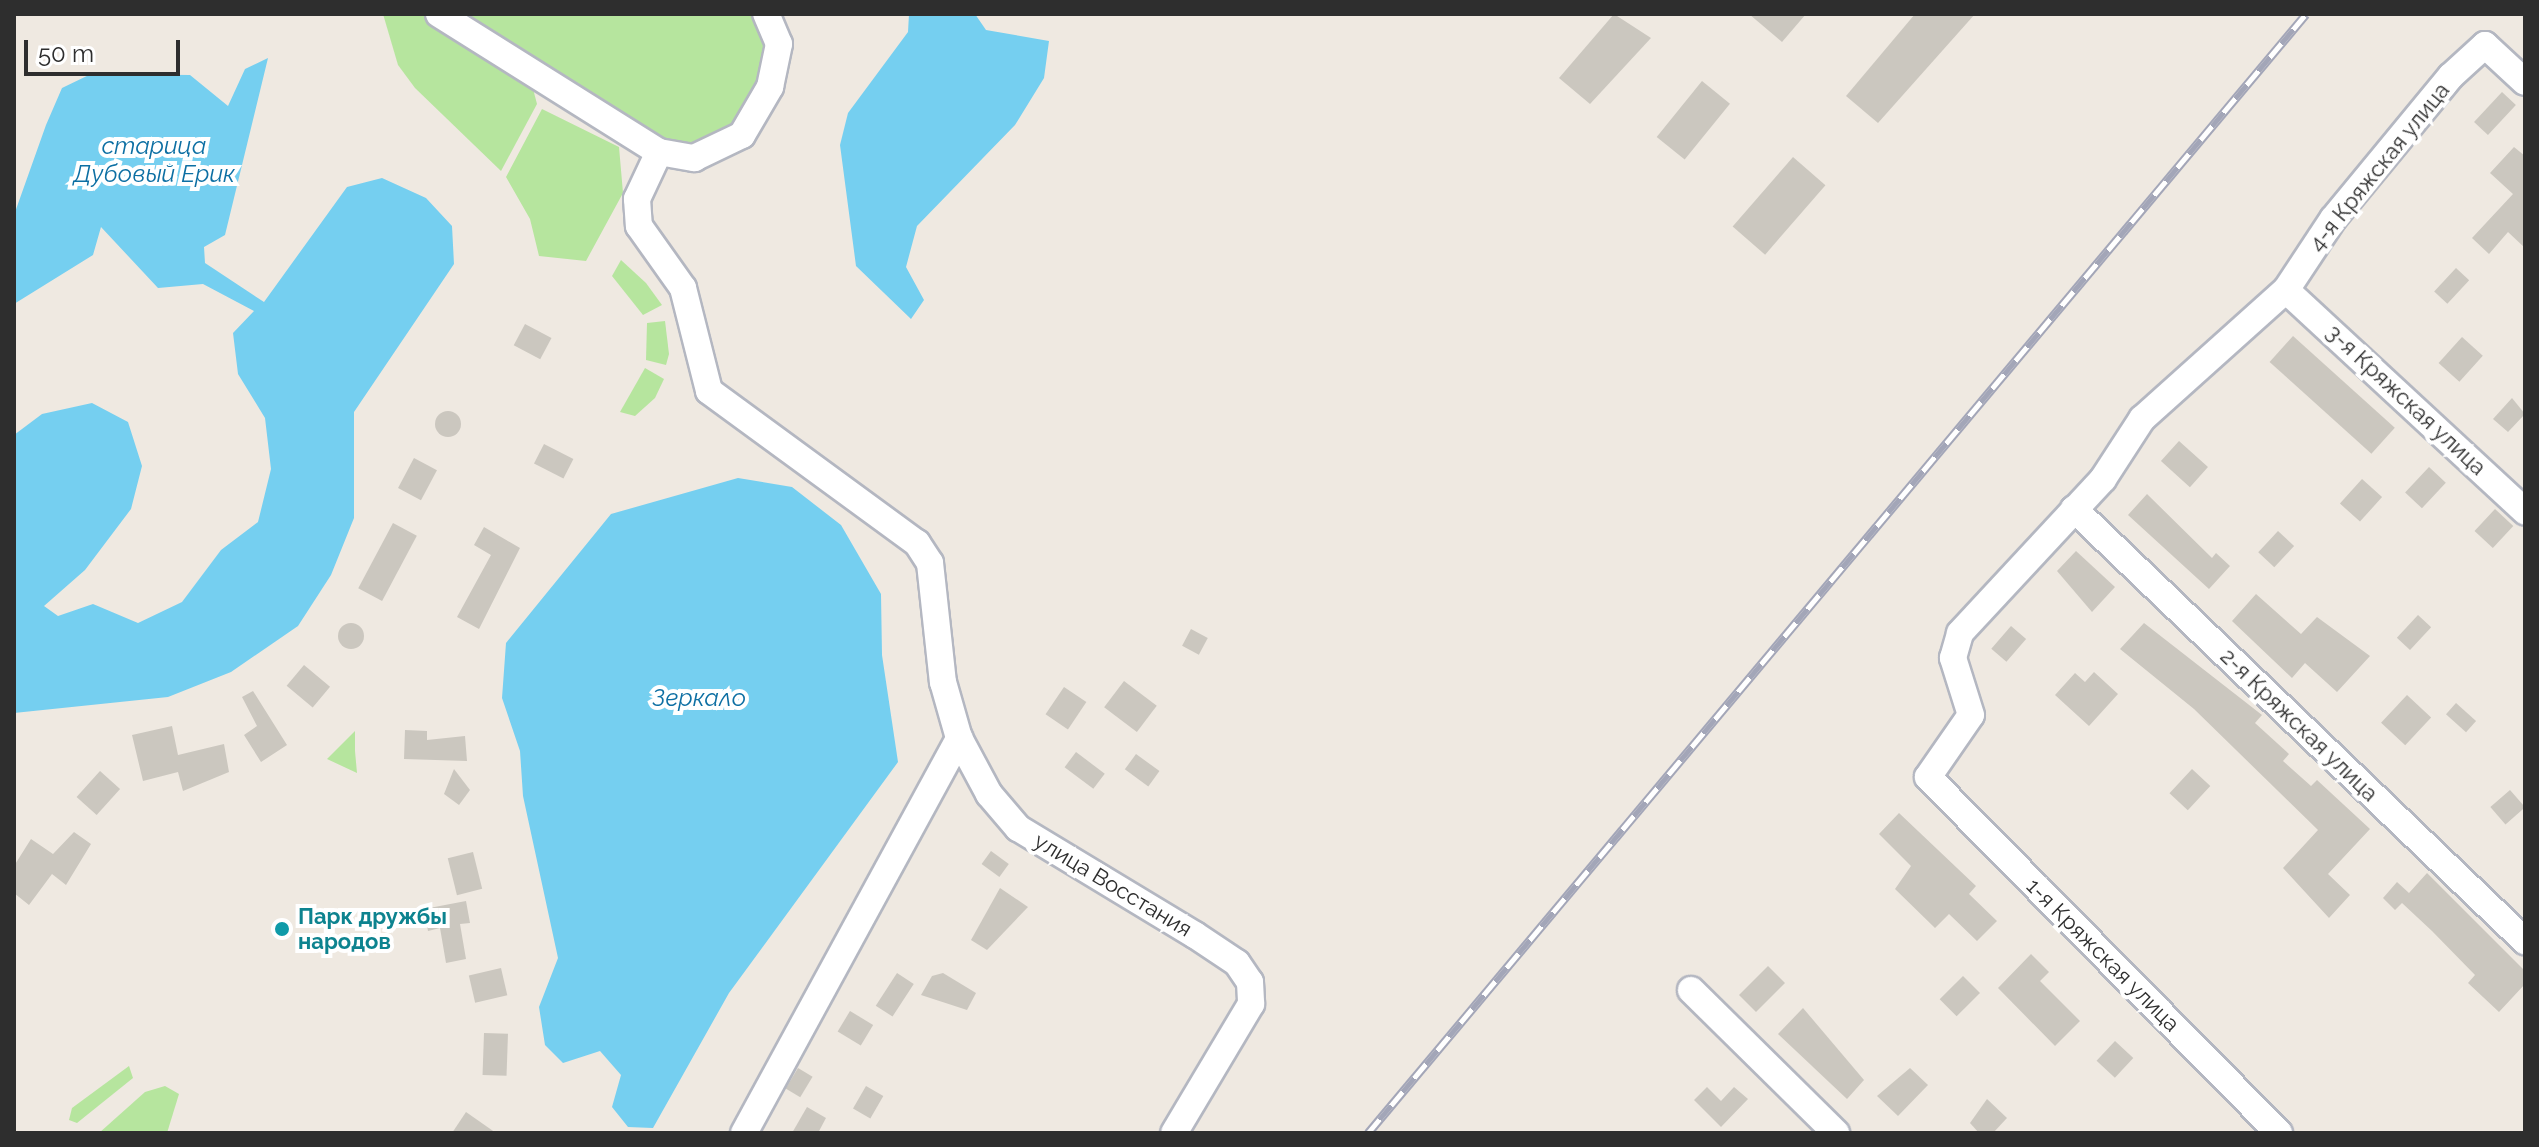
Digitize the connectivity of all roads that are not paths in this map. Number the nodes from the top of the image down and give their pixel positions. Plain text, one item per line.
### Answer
1 (439, 14) edge
2 (766, 14) edge
3 (2525, 82) edge
4 (659, 152) junction
5 (2286, 290) junction
6 (2074, 509) junction
7 (2525, 511) edge
8 (959, 738) junction
9 (1928, 777) joint
10 (2525, 941) edge
11 (1691, 990) dead end
12 (744, 1133) edge
13 (1174, 1133) edge
14 (1836, 1133) edge
15 (2279, 1133) edge

1 - 4 street
2 - 4 street
3 - 5 street, 4-я Кряжская улица
4 - 8 street, улица Восстания
5 - 6 street, 4-я Кряжская улица
5 - 7 street, 3-я Кряжская улица
6 - 9 street, 4-я Кряжская улица
6 - 10 street, 2-я Кряжская улица
8 - 12 street
8 - 13 street, улица Восстания
9 - 15 street, 1-я Кряжская улица
11 - 14 street

